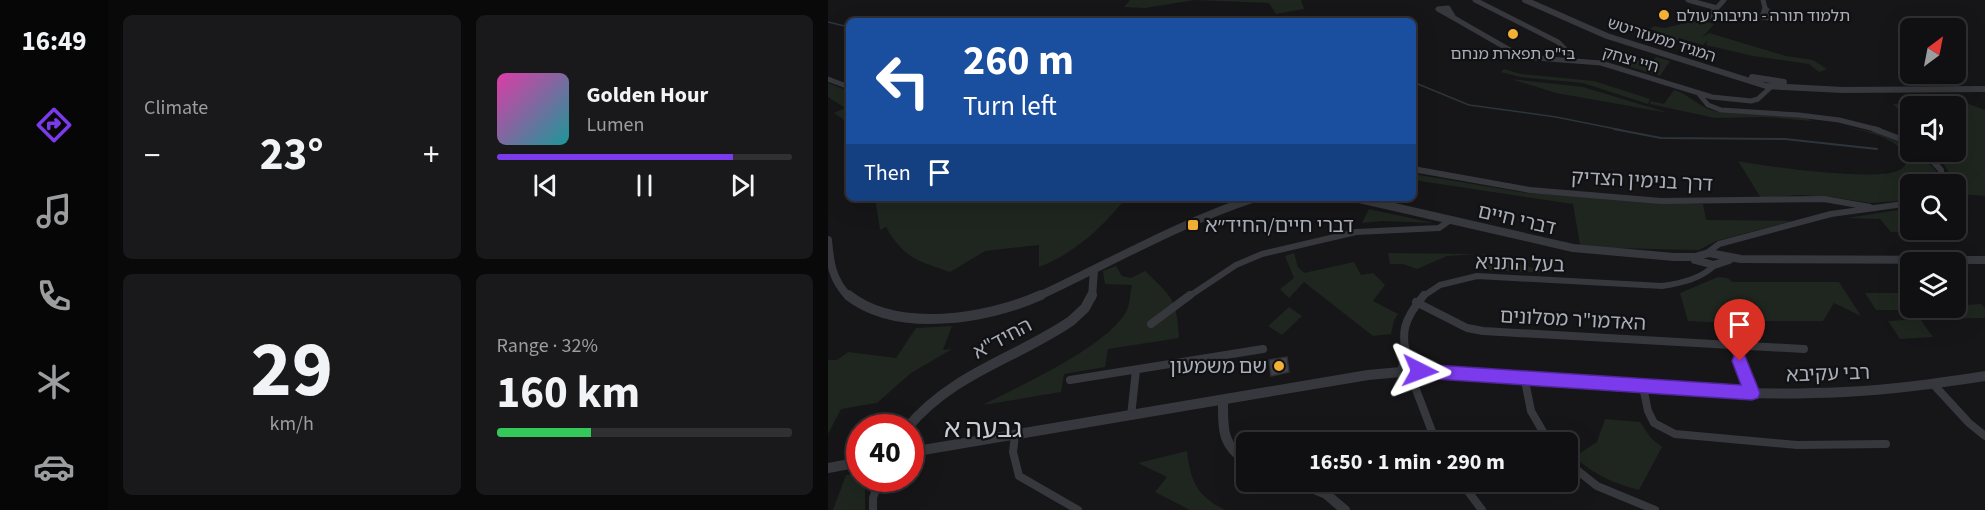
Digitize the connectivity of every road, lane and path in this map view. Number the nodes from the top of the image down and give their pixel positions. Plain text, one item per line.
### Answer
1 (1475, 0) edge
2 (1526, 0) edge
3 (1534, 0) edge
4 (1688, 0) edge
5 (1724, 0) edge
6 (1763, 0) edge
7 (1717, 8) junction
8 (1765, 8) dead end
9 (1446, 12) dead end
10 (1706, 20) dead end
11 (1569, 60) junction
12 (828, 79) edge
13 (1767, 84) junction
14 (846, 86) edge
15 (1985, 87) edge
16 (1700, 94) junction
17 (1900, 138) edge
18 (1934, 162) edge
19 (1416, 171) edge
20 (1943, 174) edge
21 (1246, 201) edge
22 (1367, 201) edge
23 (1900, 204) edge
24 (1870, 207) junction
25 (1449, 221) junction
26 (828, 240) edge
27 (1733, 241) joint
28 (1711, 259) junction
29 (1985, 260) edge
30 (1094, 270) junction
31 (830, 271) edge
32 (1416, 302) junction
33 (1151, 324) dead end
34 (1733, 345) junction
35 (1804, 349) dead end
36 (1263, 350) dead end
37 (1408, 363) junction
38 (1136, 370) junction
39 (1420, 371) junction
40 (1401, 372) junction
41 (1524, 376) junction
42 (1985, 376) edge
43 (1412, 379) junction
44 (1070, 380) dead end
45 (1934, 386) junction
46 (1643, 387) junction
47 (1752, 393) junction
48 (1223, 400) junction
49 (918, 414) edge
50 (1131, 416) junction
51 (1432, 432) edge
52 (1542, 432) edge
53 (1015, 435) junction
54 (1985, 436) edge
55 (1886, 444) dead end
56 (924, 451) edge
57 (1236, 454) edge
58 (846, 465) edge
59 (828, 468) edge
60 (1578, 472) edge
61 (875, 492) edge
62 (1321, 492) edge
63 (1468, 492) edge
64 (873, 510) edge
65 (1078, 510) edge
66 (1345, 510) edge
67 (1482, 510) edge
68 (1654, 510) edge

1 - 11 street
2 - 13 street, המגיד ממעזריטש
3 - 13 street, המגיד ממעזריטש
4 - 7 street
5 - 7 street
6 - 8 street
7 - 10 street
9 - 11 street, חיי יצחק
11 - 16 street, חיי יצחק
12 - 14 street
13 - 15 street, המגיד ממעזריטש
13 - 16 street, חיי יצחק
16 - 17 street
18 - 20 street
19 - 24 street, דרך בנימין הצדיק
21 - 30 street
22 - 25 street, דברי חיים
23 - 24 street
24 - 27 street
25 - 28 street, דברי חיים
25 - 33 street
26 - 31 street
27 - 28 street, בעל התניא
28 - 29 street, דברי חיים
28 - 32 street, בעל התניא
30 - 31 street
30 - 49 street, החיד"א
32 - 34 street, האדמו"ר מסלונים
32 - 37 street, בעל התניא
34 - 35 street, האדמו"ר מסלונים
34 - 47 street
36 - 38 street
37 - 39 street
37 - 40 street
38 - 44 street
38 - 50 street
39 - 41 street, רבי עקיבא
39 - 43 street
40 - 43 street
40 - 48 street
41 - 46 street, רבי עקיבא
41 - 52 street
42 - 45 street, רבי עקיבא
43 - 51 street
45 - 47 street, רבי עקיבא
45 - 54 street
46 - 47 street, רבי עקיבא
46 - 55 street
48 - 50 street
48 - 57 street
50 - 53 street
53 - 56 street
53 - 65 street
58 - 59 street
60 - 68 street
61 - 64 street
62 - 66 street
63 - 67 street

